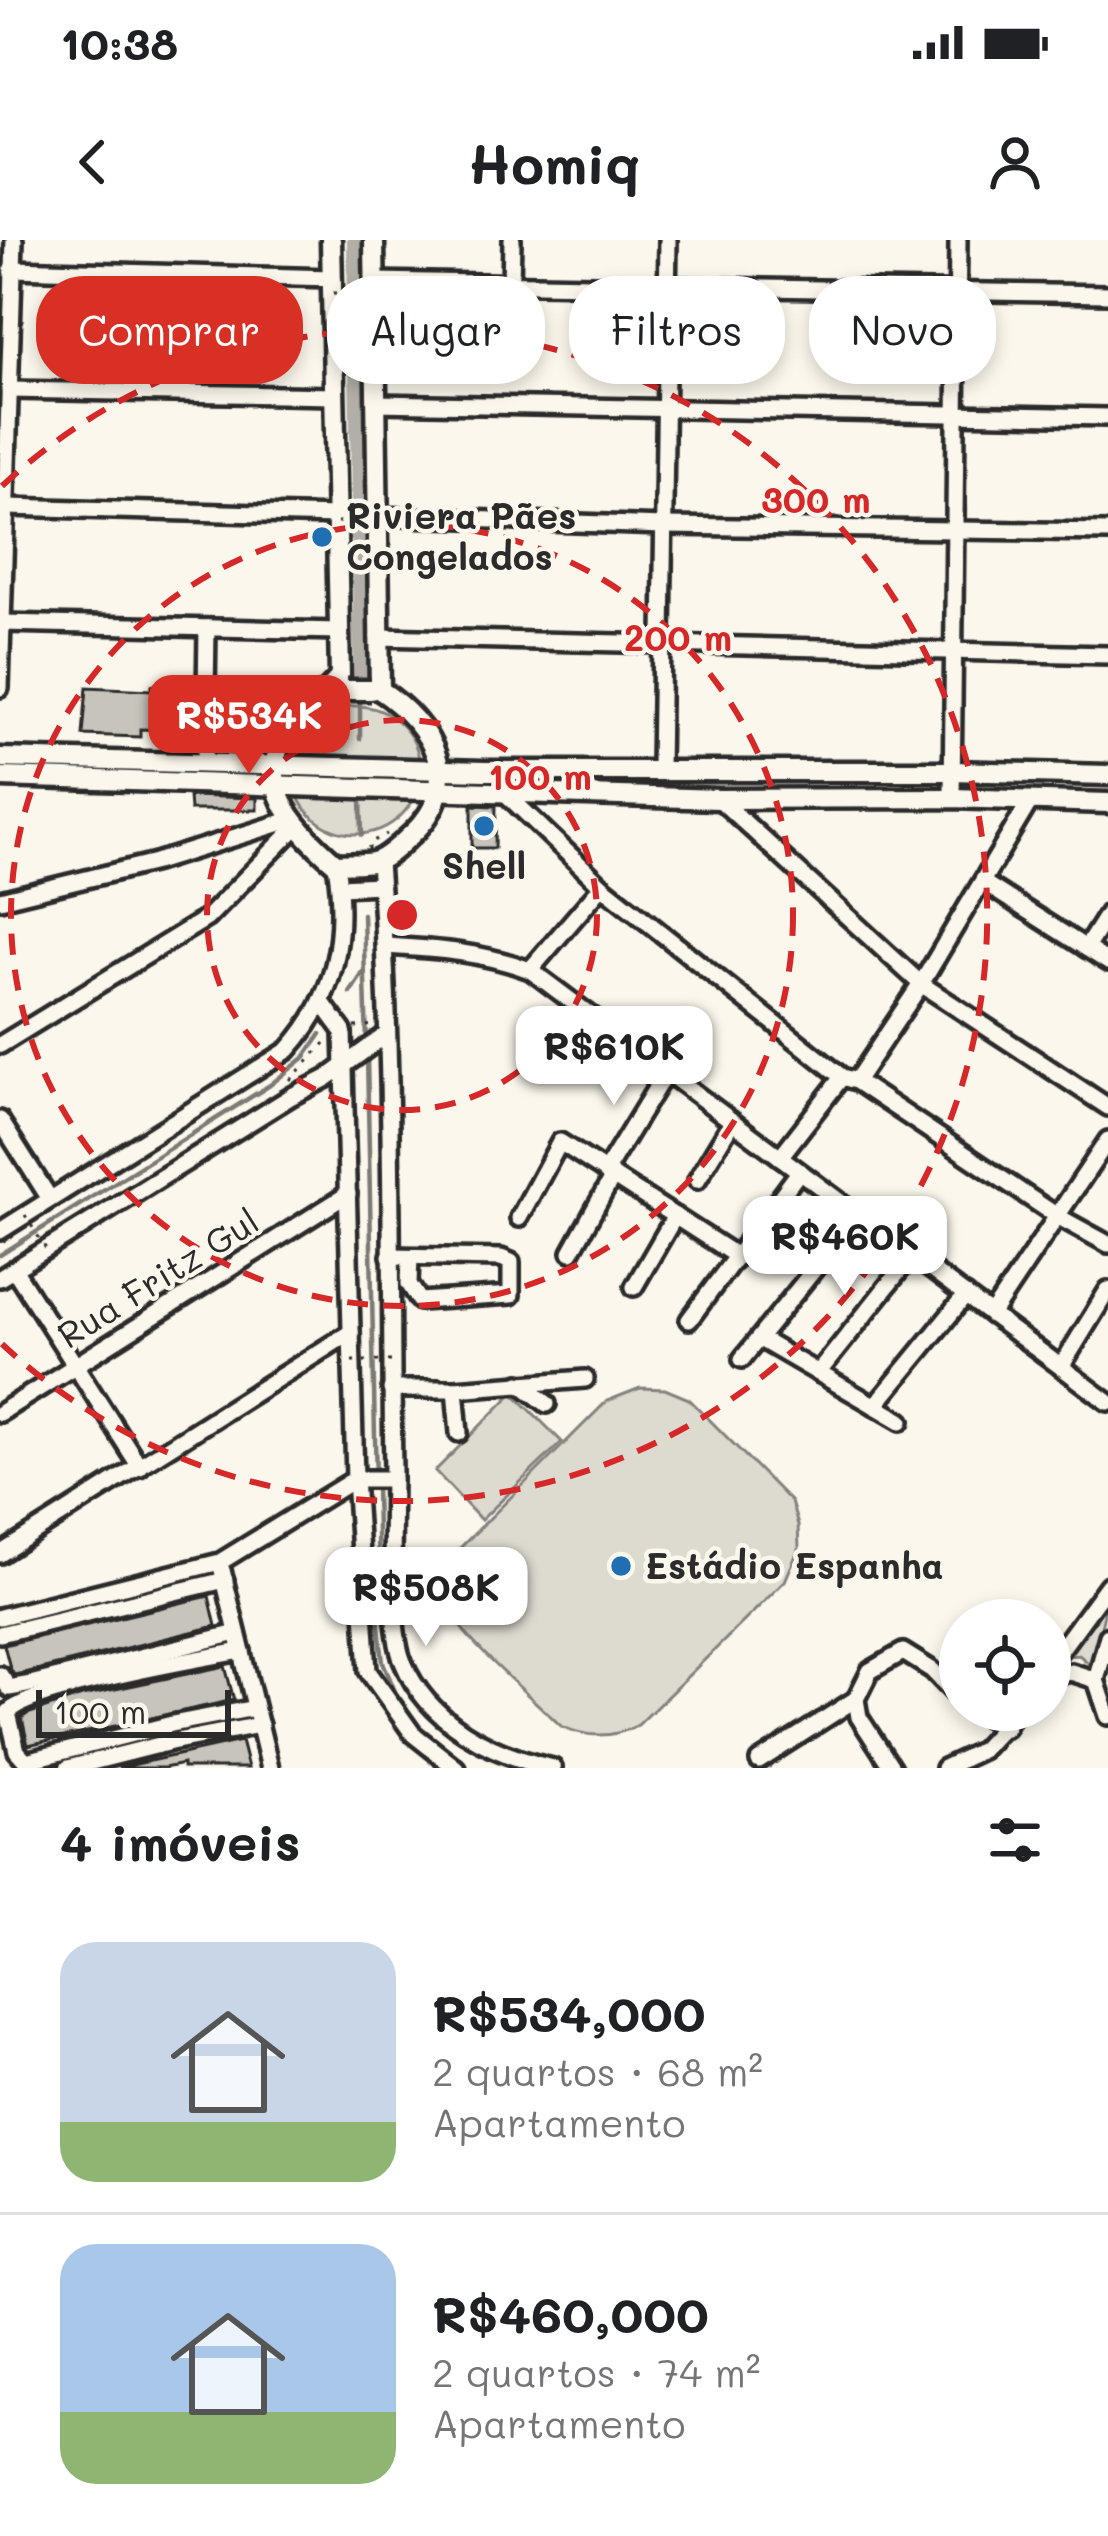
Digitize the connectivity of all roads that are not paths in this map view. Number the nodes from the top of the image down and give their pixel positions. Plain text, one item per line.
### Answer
1 (14, 240) edge
2 (332, 240) edge
3 (374, 240) edge
4 (512, 240) edge
5 (668, 240) edge
6 (958, 240) edge
7 (13, 269) junction
8 (333, 276) edge
9 (374, 276) edge
10 (511, 276) edge
11 (667, 276) edge
12 (957, 276) edge
13 (327, 286) edge
14 (996, 290) edge
15 (1108, 294) edge
16 (6, 309) edge
17 (334, 384) edge
18 (375, 384) edge
19 (665, 384) edge
20 (958, 384) edge
21 (9, 390) junction
22 (334, 396) junction
23 (375, 403) junction
24 (665, 410) junction
25 (4, 412) edge
26 (958, 417) junction
27 (1108, 418) edge
28 (8, 507) junction
29 (337, 519) junction
30 (376, 519) junction
31 (664, 526) junction
32 (954, 529) junction
33 (1108, 532) edge
34 (3, 550) edge
35 (3, 623) junction
36 (207, 628) junction
37 (339, 631) junction
38 (378, 637) junction
39 (663, 646) junction
40 (954, 653) junction
41 (1108, 655) edge
42 (1, 657) edge
43 (0, 688) edge
44 (339, 689) junction
45 (376, 690) junction
46 (0, 758) edge
47 (206, 764) junction
48 (277, 764) junction
49 (660, 769) junction
50 (950, 771) junction
51 (1108, 776) edge
52 (0, 777) edge
53 (440, 779) junction
54 (276, 786) junction
55 (504, 792) junction
56 (952, 798) junction
57 (719, 800) junction
58 (1030, 801) junction
59 (1108, 803) edge
60 (293, 824) junction
61 (379, 862) junction
62 (336, 864) junction
63 (984, 883) junction
64 (380, 885) junction
65 (602, 886) junction
66 (340, 887) junction
67 (0, 900) edge
68 (1108, 913) edge
69 (385, 946) junction
70 (1086, 948) junction
71 (1108, 962) edge
72 (530, 970) junction
73 (921, 984) junction
74 (321, 1001) junction
75 (384, 1037) junction
76 (0, 1045) edge
77 (344, 1066) junction
78 (666, 1072) junction
79 (849, 1079) junction
80 (1108, 1107) edge
81 (0, 1120) edge
82 (732, 1122) junction
83 (1108, 1140) edge
84 (780, 1157) junction
85 (800, 1172) junction
86 (609, 1174) junction
87 (698, 1180) dead end
88 (347, 1195) junction
89 (50, 1198) junction
90 (858, 1215) junction
91 (675, 1216) junction
92 (1057, 1216) junction
93 (519, 1217) dead end
94 (0, 1231) edge
95 (1108, 1244) edge
96 (571, 1252) dead end
97 (912, 1255) junction
98 (390, 1256) junction
99 (410, 1257) junction
100 (739, 1257) junction
101 (7, 1274) edge
102 (634, 1287) dead end
103 (1108, 1290) edge
104 (966, 1295) junction
105 (992, 1315) junction
106 (689, 1320) dead end
107 (351, 1332) junction
108 (760, 1339) junction
109 (742, 1359) dead end
110 (76, 1365) junction
111 (1061, 1367) junction
112 (818, 1372) junction
113 (585, 1379) dead end
114 (520, 1383) junction
115 (391, 1389) junction
116 (455, 1389) junction
117 (1108, 1402) edge
118 (547, 1403) dead end
119 (875, 1406) junction
120 (0, 1413) edge
121 (901, 1421) dead end
122 (459, 1433) dead end
123 (140, 1467) junction
124 (362, 1479) junction
125 (391, 1479) junction
126 (0, 1554) edge
127 (220, 1562) junction
128 (225, 1580) junction
129 (1108, 1585) edge
130 (0, 1617) edge
131 (237, 1633) junction
132 (0, 1634) edge
133 (1071, 1635) edge
134 (1108, 1636) edge
135 (242, 1651) junction
136 (1071, 1672) edge
137 (0, 1675) edge
138 (939, 1677) edge
139 (1096, 1680) junction
140 (856, 1699) junction
141 (257, 1716) junction
142 (1108, 1716) edge
143 (1003, 1731) edge
144 (759, 1760) dead end
145 (68, 1768) edge
146 (270, 1768) edge
147 (456, 1768) edge
148 (553, 1768) edge
149 (892, 1768) edge
150 (944, 1768) edge

1 - 7 street
2 - 8 main road
3 - 9 main road
4 - 10 street
5 - 11 street
6 - 12 street
7 - 13 street
7 - 16 street
14 - 15 street
16 - 21 street
17 - 22 main road
18 - 23 main road
19 - 24 street
20 - 26 street
21 - 22 street
21 - 25 street
22 - 29 main road
23 - 24 street
23 - 30 main road
24 - 26 street
24 - 31 street
25 - 28 street
26 - 27 street
26 - 32 street
28 - 29 street
28 - 34 street
29 - 37 main road
30 - 31 street
30 - 38 main road
31 - 32 street
31 - 39 street
32 - 33 street
32 - 40 street
34 - 35 street
35 - 36 street
35 - 42 street
36 - 37 street
36 - 47 street
37 - 44 main road
38 - 39 street
38 - 45 main road
39 - 40 street
39 - 49 street
40 - 41 street
40 - 50 street
42 - 43 street
44 - 45 main road, bridge
44 - 48 main road
45 - 53 main road
46 - 47 main road
47 - 48 main road
48 - 53 main road
48 - 54 main road
49 - 50 main road
49 - 53 main road
50 - 51 main road
50 - 56 street
52 - 54 main road
53 - 54 main road
53 - 55 main road
53 - 61 main road
54 - 60 main road
55 - 57 main road
55 - 65 street
56 - 57 main road
56 - 58 main road
57 - 73 street
58 - 59 main road
58 - 63 street
60 - 62 main road
60 - 67 street
60 - 76 street
61 - 62 main road
61 - 64 street
62 - 66 street
63 - 70 street
63 - 73 street
64 - 66 street
64 - 69 street
65 - 72 street
65 - 79 street
66 - 74 street
68 - 70 street
69 - 72 street
69 - 75 street
70 - 71 street
72 - 78 street
73 - 79 street
73 - 80 street
74 - 77 street
74 - 89 street
75 - 77 street
75 - 98 street
77 - 88 street
77 - 101 street
78 - 82 street
78 - 86 street
79 - 84 street
79 - 92 street
81 - 89 street
82 - 84 street
82 - 87 street
83 - 92 street
84 - 85 street
85 - 90 street
85 - 100 street
86 - 91 street
86 - 93 street
86 - 96 street
88 - 107 street
88 - 110 street, Rua Fritz Gul
89 - 94 street
90 - 97 street
90 - 108 street
91 - 100 street
91 - 102 street
92 - 95 street
92 - 105 street
97 - 104 street
97 - 112 street
98 - 99 street
98 - 115 street
99 - 99 street
100 - 106 street
101 - 110 street
103 - 111 street
104 - 105 street
104 - 119 street
105 - 111 street
107 - 123 street
107 - 124 street
108 - 109 street
108 - 112 street
110 - 120 street, Rua Fritz Gul
110 - 123 street
111 - 117 street
112 - 119 street
113 - 114 street
114 - 116 street
114 - 118 street
115 - 116 street
115 - 125 street
116 - 122 street
119 - 121 street
123 - 126 street
124 - 125 street
124 - 127 street
124 - 147 street
125 - 148 street
127 - 128 street
127 - 130 street
128 - 131 street
128 - 132 street
129 - 133 street
131 - 135 street
131 - 137 street
134 - 139 street
135 - 141 street
135 - 141 street
136 - 139 street
138 - 140 street
139 - 142 street
140 - 144 street
140 - 149 street
141 - 145 street
141 - 146 street
143 - 150 street

